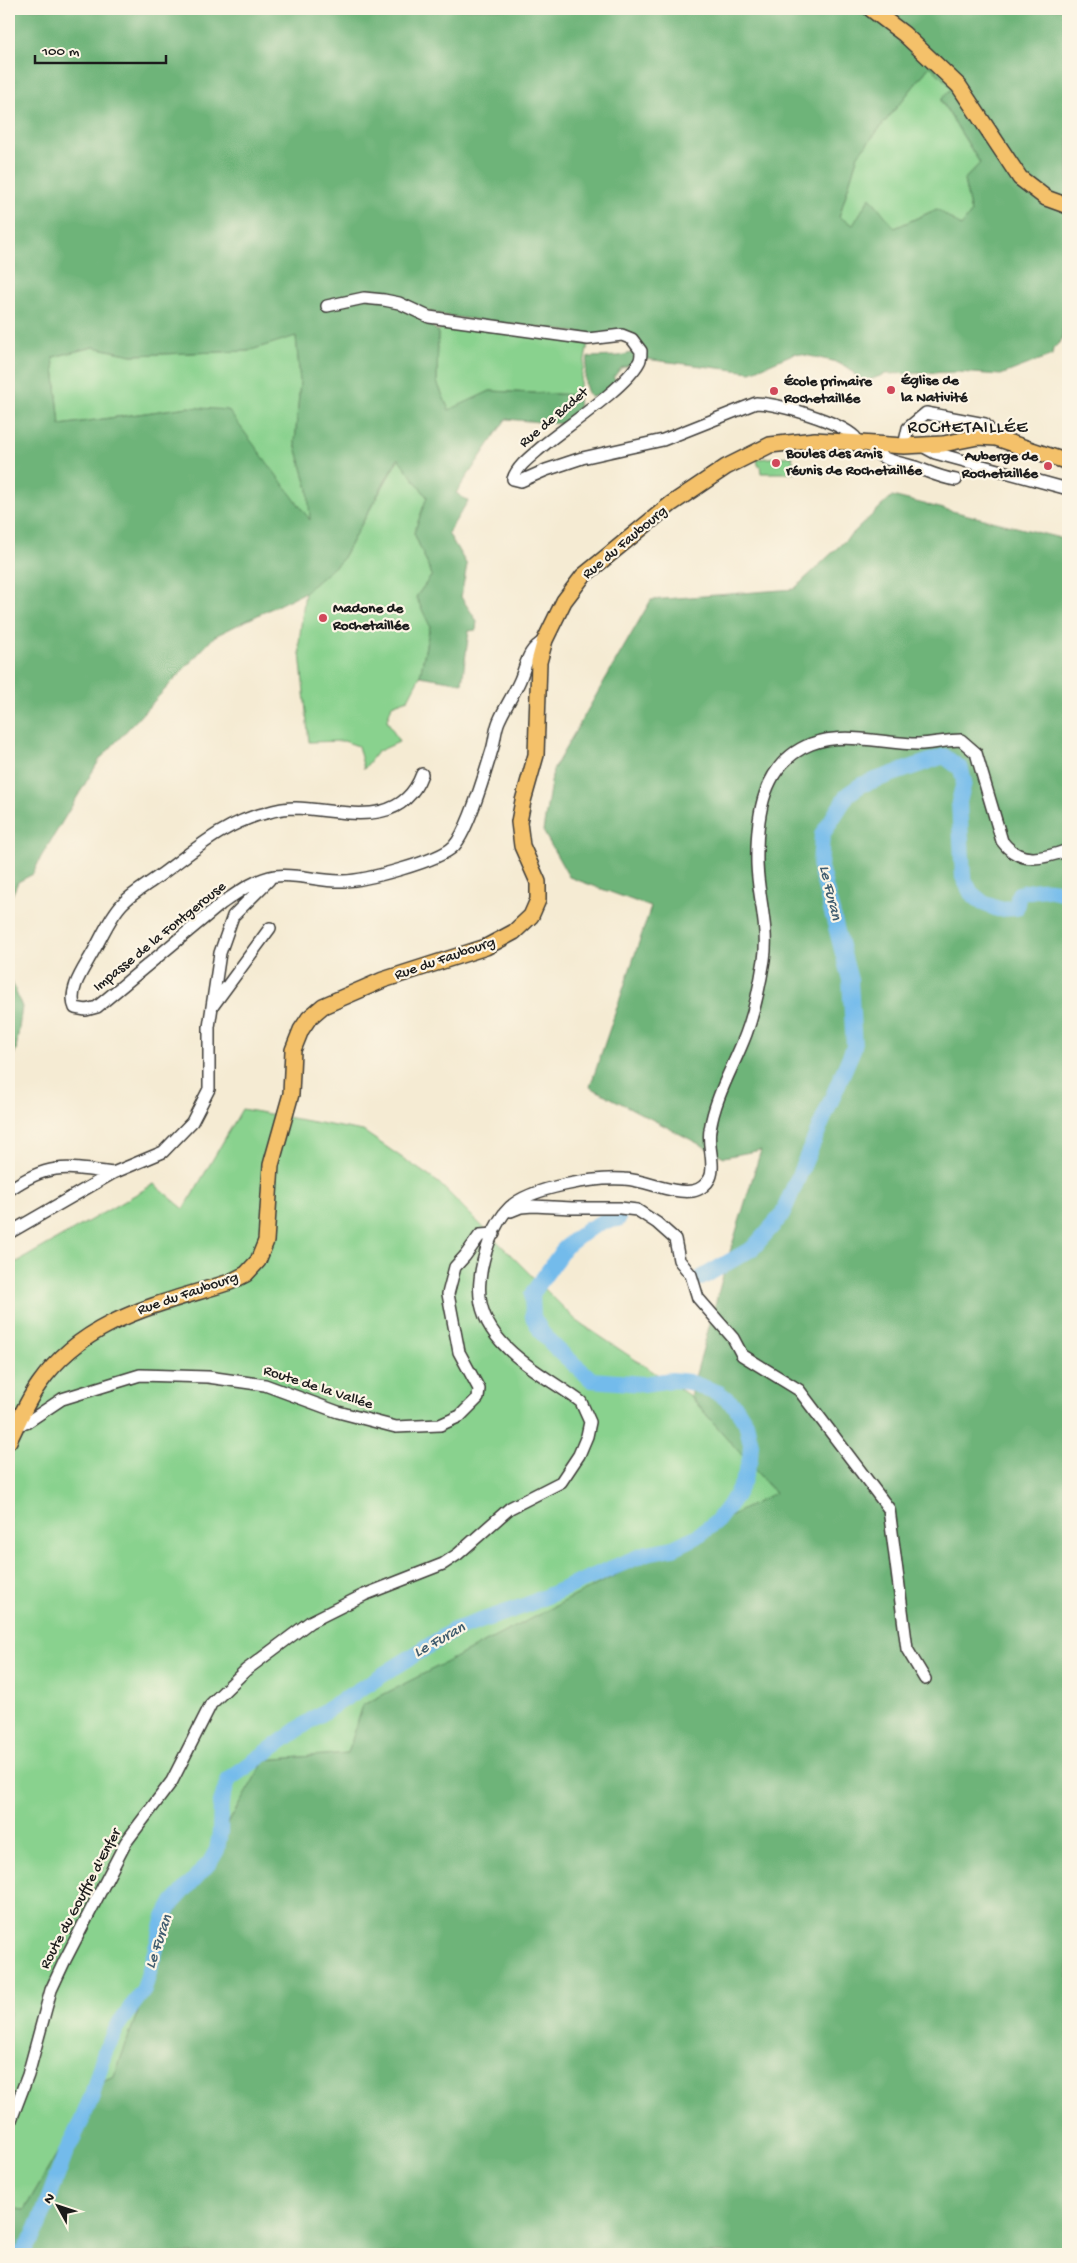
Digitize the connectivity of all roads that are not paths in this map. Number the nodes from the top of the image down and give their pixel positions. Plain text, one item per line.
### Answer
1 (871, 9) edge
2 (1068, 206) edge
3 (327, 306) dead end
4 (996, 438) junction
5 (863, 444) junction
6 (920, 445) junction
7 (904, 446) junction
8 (1067, 459) edge
9 (956, 480) dead end
10 (1068, 489) edge
11 (545, 640) junction
12 (422, 774) dead end
13 (1068, 850) edge
14 (274, 876) junction
15 (270, 928) dead end
16 (211, 1008) junction
17 (113, 1173) junction
18 (9, 1190) edge
19 (503, 1215) junction
20 (9, 1233) edge
21 (494, 1234) junction
22 (17, 1424) junction
23 (9, 1441) edge
24 (924, 1679) dead end
25 (9, 2125) edge

1 - 2 main road
3 - 5 street, Rue de Badet
4 - 6 main road, Rue du Faubourg
4 - 7 street
4 - 8 main road, Rue du Faubourg
5 - 7 main road, Rue du Faubourg
5 - 9 street
5 - 11 main road, Rue du Faubourg
6 - 7 main road, Rue du Faubourg
6 - 10 street
11 - 14 street
11 - 22 main road, Rue du Faubourg
12 - 14 street, Impasse de la Fontgerouse
13 - 19 street, Route du Gouffre d'Enfer
14 - 16 street
15 - 16 street
16 - 17 street
17 - 18 street
17 - 20 street
19 - 21 street, Route du Gouffre d'Enfer
19 - 24 street
21 - 22 street, Route de la Vallée
21 - 25 street, Route du Gouffre d'Enfer
22 - 23 main road, Rue du Faubourg

